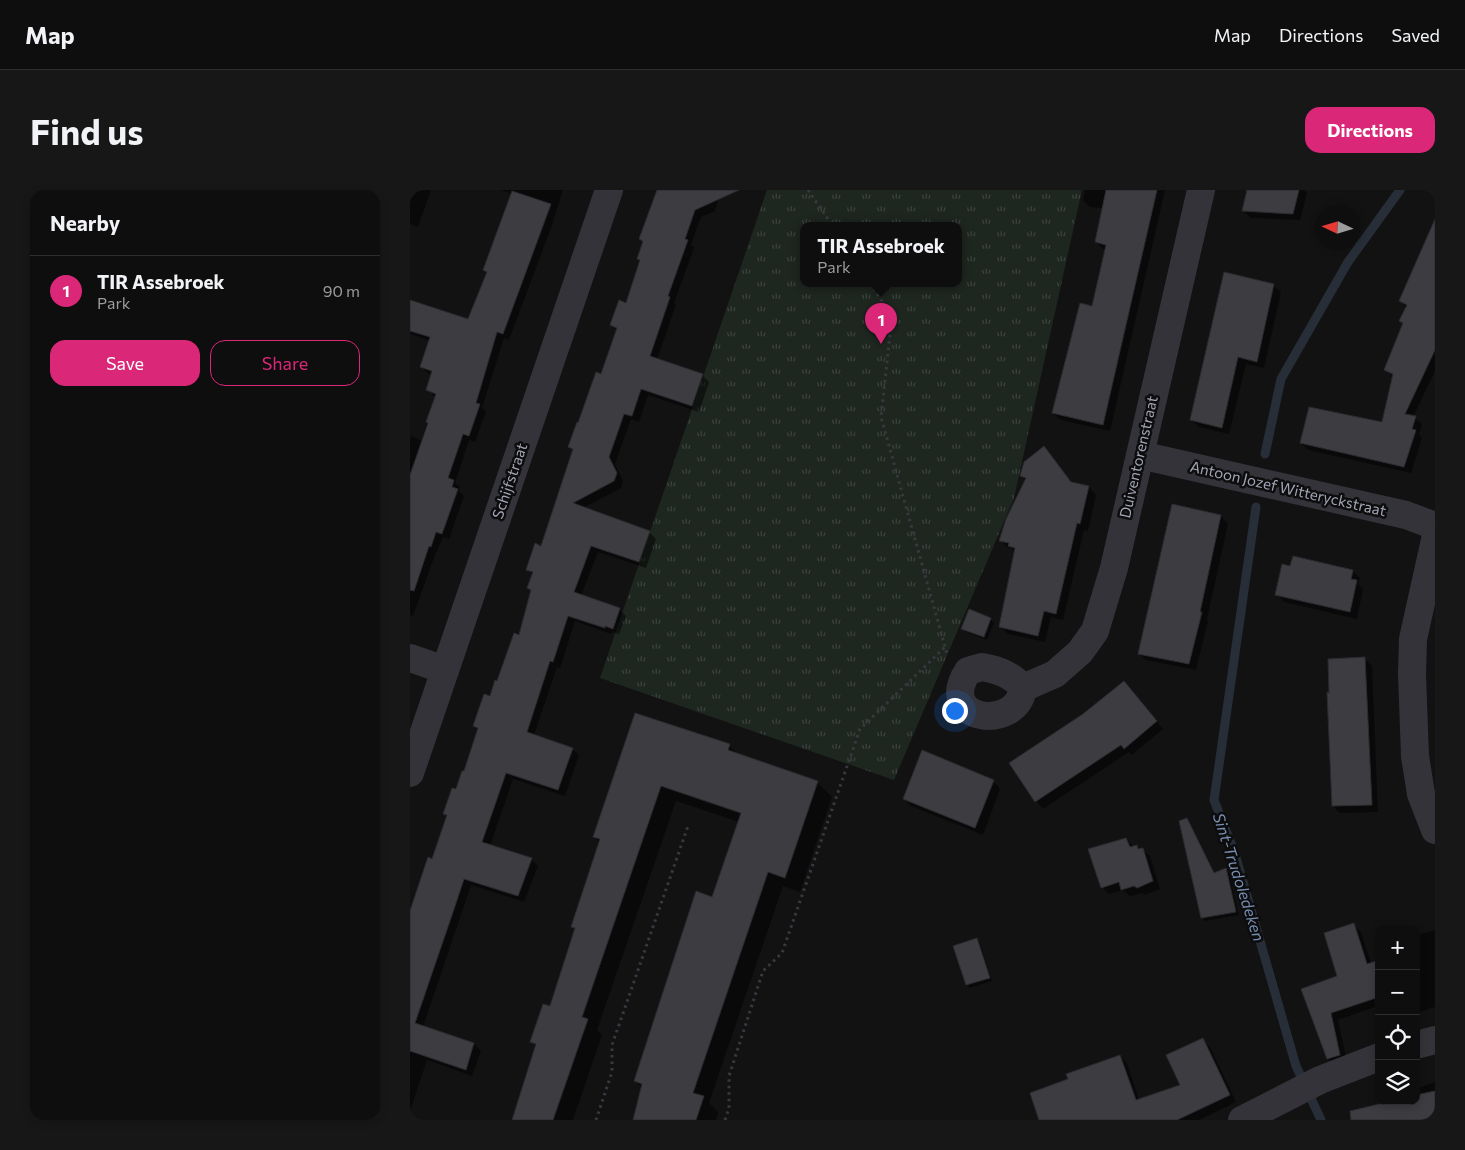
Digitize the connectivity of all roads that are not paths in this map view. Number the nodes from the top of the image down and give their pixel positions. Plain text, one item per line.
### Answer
1 (610, 190) edge
2 (1201, 190) edge
3 (1140, 455) junction
4 (1435, 526) edge
5 (1435, 540) edge
6 (410, 658) edge
7 (445, 670) junction
8 (1023, 688) junction
9 (410, 773) edge
10 (1435, 830) edge
11 (1435, 1040) edge
12 (1420, 1044) edge
13 (1375, 1059) edge
14 (1242, 1120) edge

1 - 7 street, Schijfstraat
2 - 3 street, Duiventorenstraat
3 - 4 street, Antoon Jozef Witteryckstraat
3 - 8 street, Duiventorenstraat
5 - 10 street
6 - 7 street
7 - 9 street, Schijfstraat
8 - 8 street
11 - 12 street
13 - 14 street

